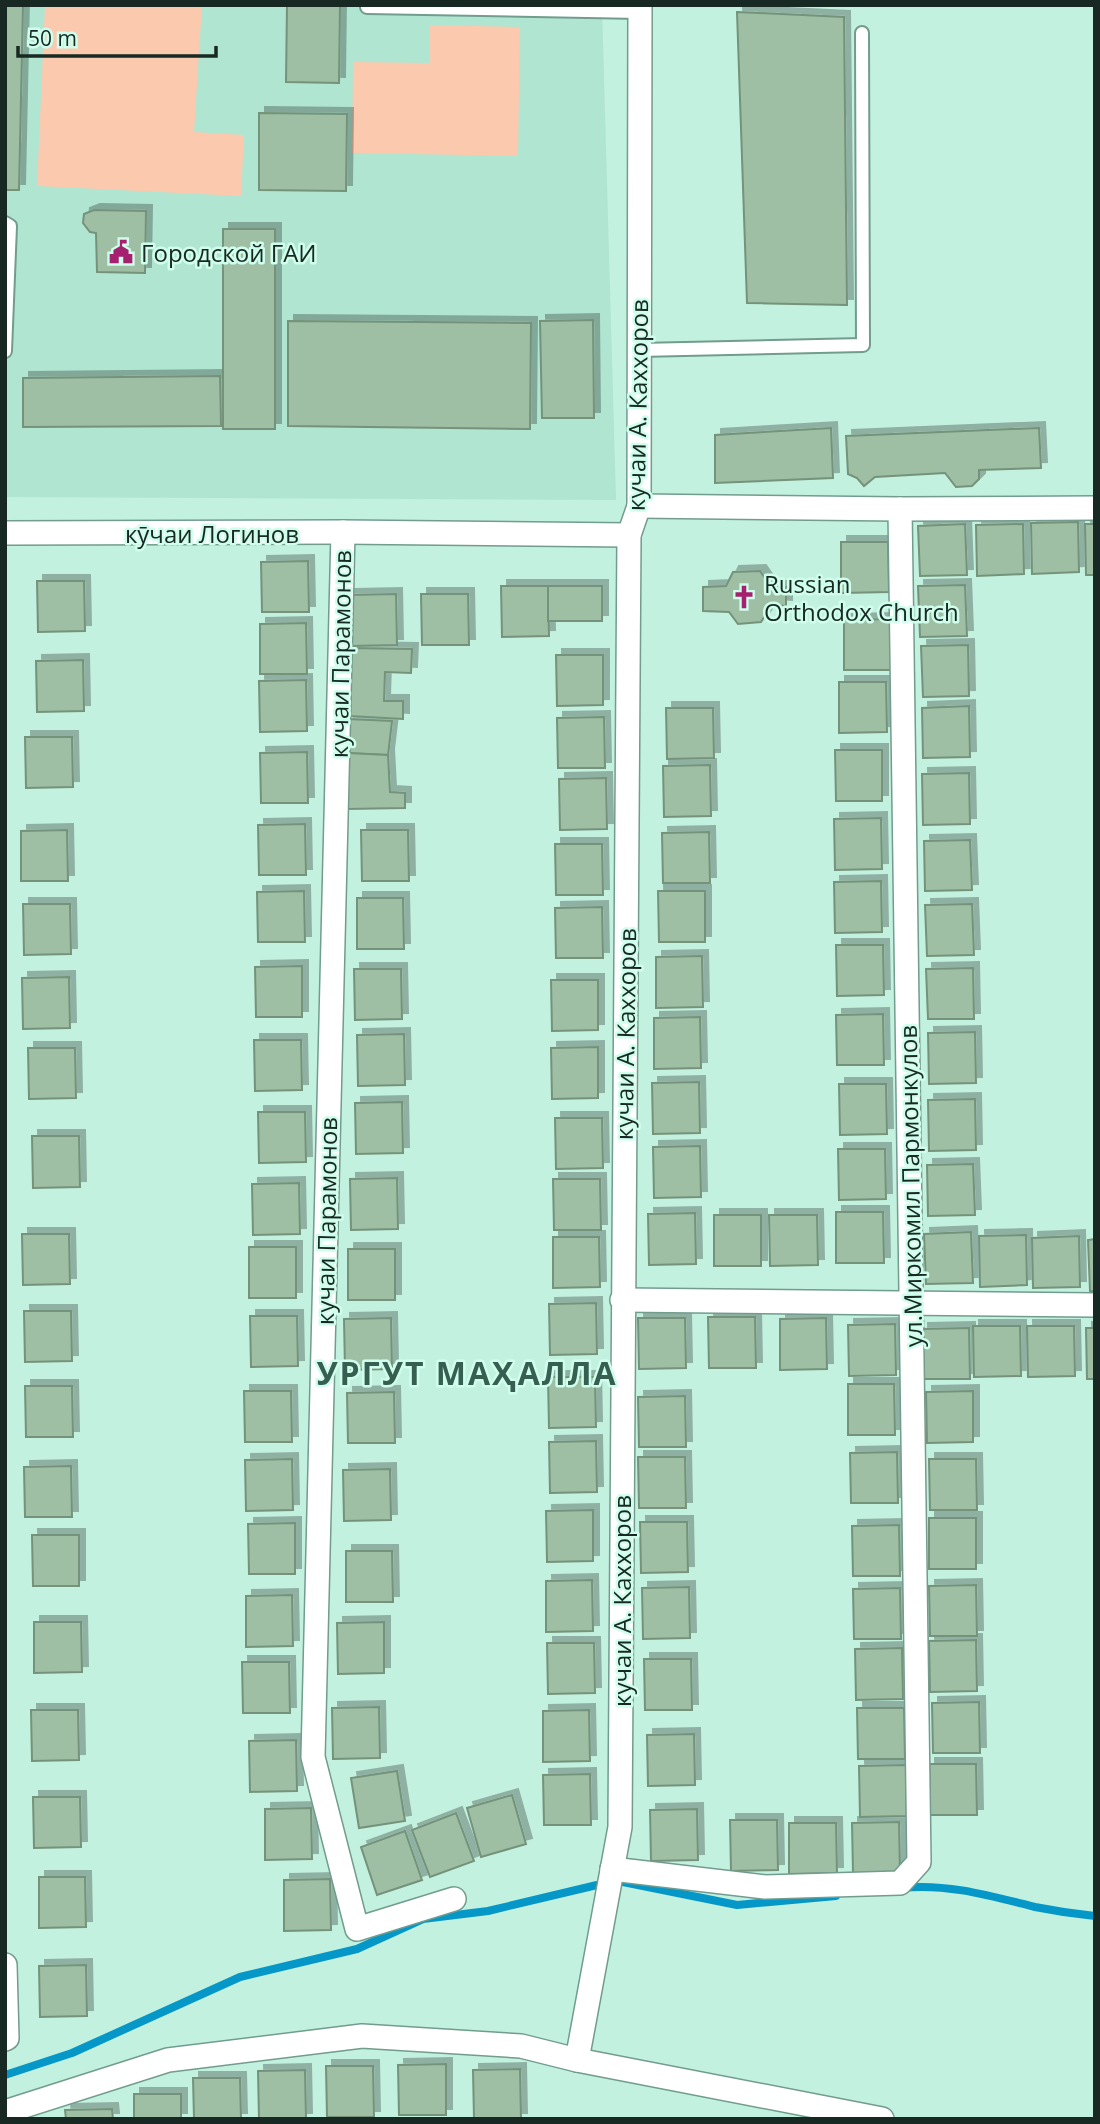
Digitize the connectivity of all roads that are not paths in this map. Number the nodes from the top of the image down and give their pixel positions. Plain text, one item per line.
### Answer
1 (367, 7) dead end
2 (640, 9) edge
3 (862, 33) dead end
4 (5, 223) edge
5 (639, 350) junction
6 (5, 351) edge
7 (639, 506) junction
8 (1095, 508) edge
9 (900, 509) junction
10 (343, 532) junction
11 (5, 533) edge
12 (629, 536) junction
13 (622, 1300) junction
14 (911, 1304) junction
15 (1095, 1305) edge
16 (612, 1869) junction
17 (454, 1899) dead end
18 (5, 1965) edge
19 (6, 2038) edge
20 (577, 2060) junction
21 (5, 2112) edge
22 (882, 2119) edge

1 - 2 lane
2 - 5 street, кучаи А. Каххоров
3 - 5 lane
4 - 6 lane
5 - 7 street, кучаи А. Каххоров
7 - 9 street
7 - 12 street, кучаи А. Каххоров
8 - 9 street
9 - 14 street, ул.Миркомил Пармонкулов
10 - 11 street, кӯчаи Логинов
10 - 12 street, кӯчаи Логинов
10 - 17 street, кучаи Парамонов
12 - 13 street, кучаи А. Каххоров
13 - 14 street
13 - 16 street, кучаи А. Каххоров
14 - 15 street
14 - 16 street, ул.Миркомил Пармонкулов
16 - 20 street, кучаи А. Каххоров
18 - 19 street
20 - 21 street
20 - 22 street

